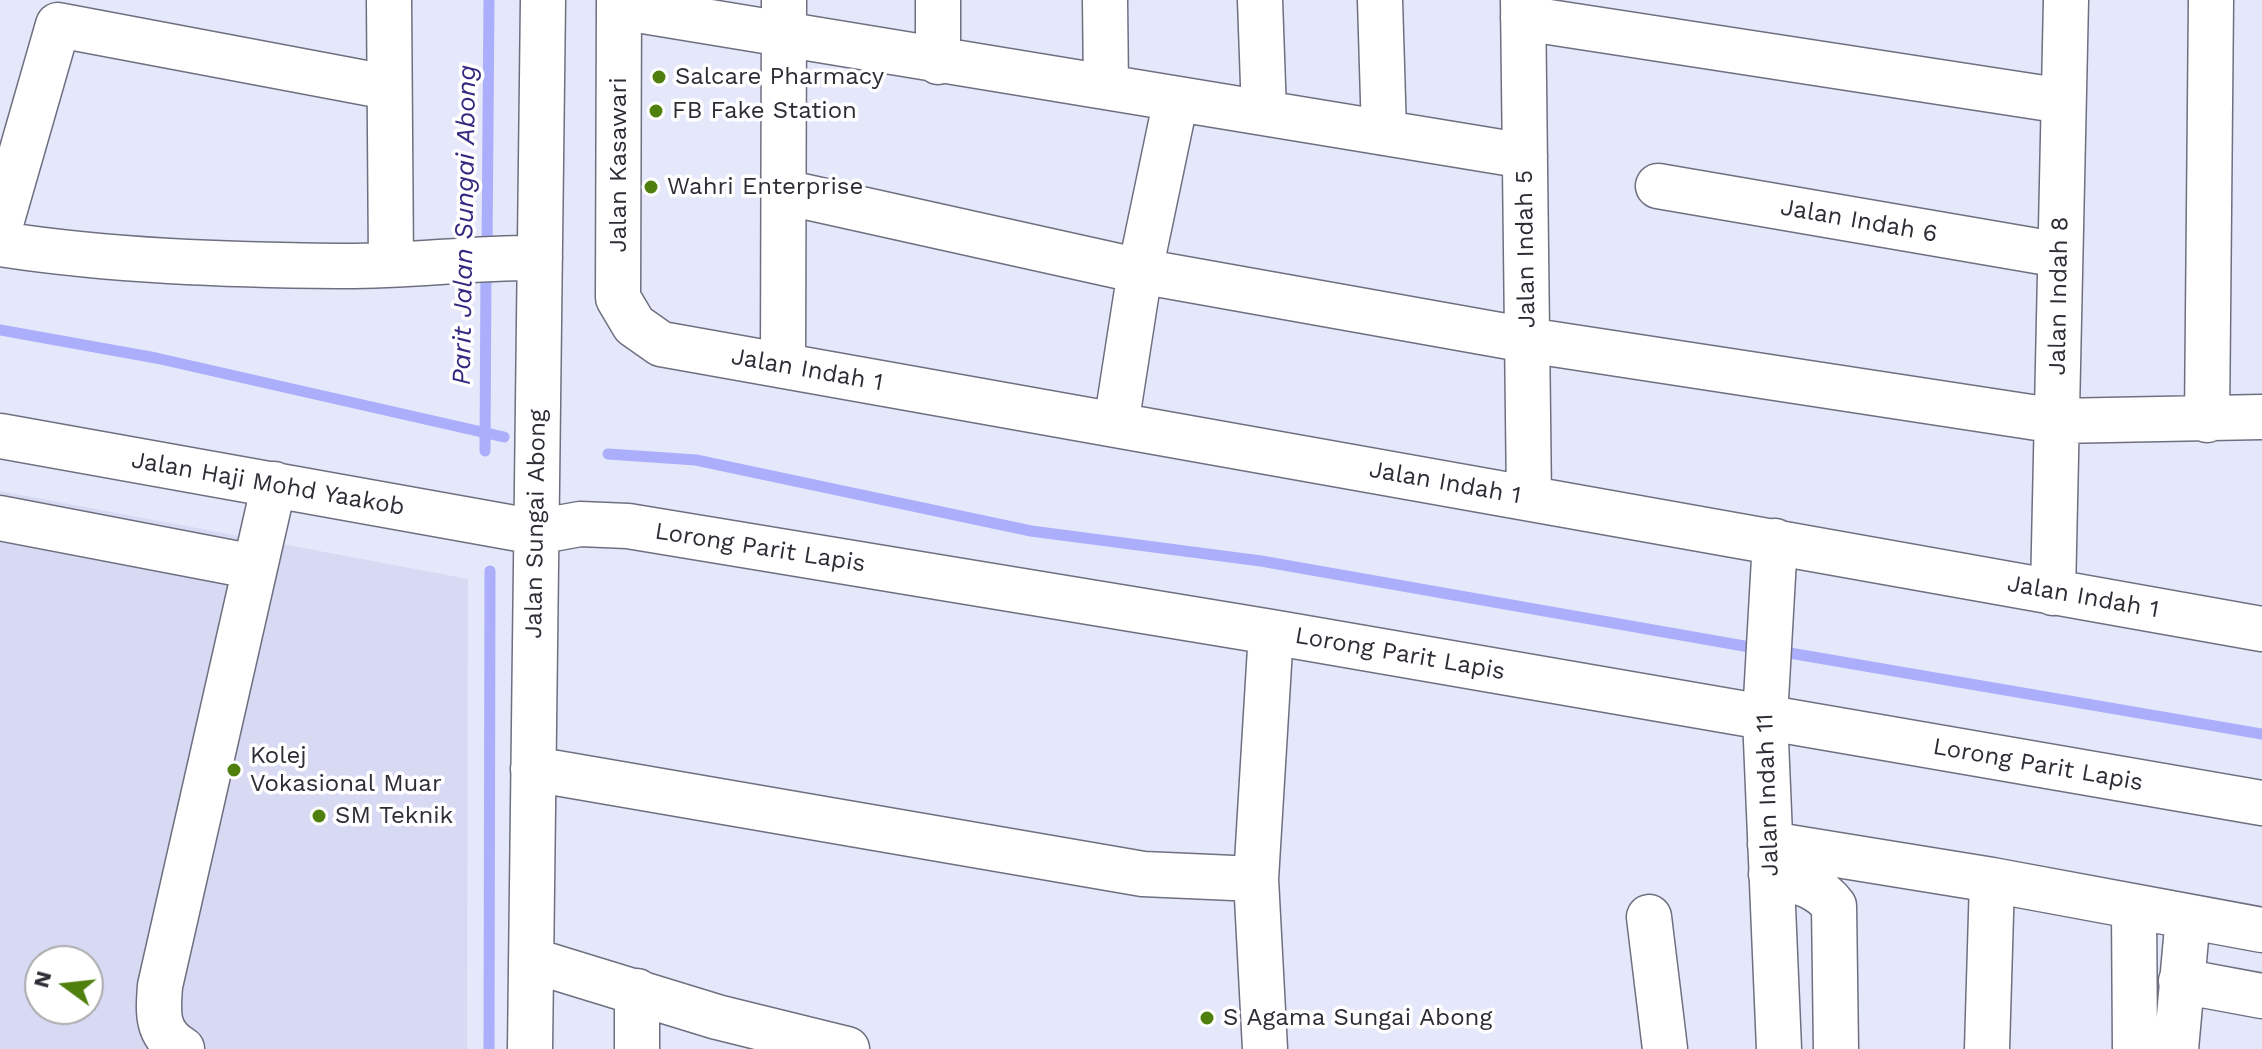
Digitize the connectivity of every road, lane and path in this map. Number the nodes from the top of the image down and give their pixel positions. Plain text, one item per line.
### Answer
1 (389, 0) edge
2 (543, 0) edge
3 (938, 0) edge
4 (1105, 0) edge
5 (1260, 0) edge
6 (1380, 0) edge
7 (2066, 0) edge
8 (2211, 0) edge
9 (619, 4) edge
10 (1523, 9) edge
11 (61, 13) edge
12 (784, 17) edge
13 (938, 62) junction
14 (387, 87) junction
15 (1106, 87) junction
16 (1176, 99) junction
17 (2063, 101) junction
18 (1264, 113) junction
19 (1384, 133) junction
20 (1525, 156) junction
21 (1658, 186) dead end
22 (784, 192) junction
23 (0, 227) edge
24 (0, 244) edge
25 (2060, 255) junction
26 (524, 258) junction
27 (391, 264) junction
28 (1140, 271) junction
29 (634, 325) joint
30 (1527, 340) junction
31 (783, 366) junction
32 (2262, 417) edge
33 (2207, 420) junction
34 (2057, 421) junction
35 (1116, 425) junction
36 (0, 436) edge
37 (274, 484) junction
38 (1529, 498) junction
39 (0, 518) edge
40 (536, 532) junction
41 (1775, 541) junction
42 (255, 567) junction
43 (2053, 593) junction
44 (2262, 629) edge
45 (1271, 632) junction
46 (1765, 699) junction
47 (533, 769) junction
48 (2262, 803) edge
49 (1770, 859) junction
50 (1256, 879) junction
51 (1992, 880) junction
52 (2134, 908) junction
53 (1649, 917) dead end
54 (2188, 917) junction
55 (2262, 930) edge
56 (531, 960) junction
57 (2181, 981) junction
58 (637, 991) junction
59 (2262, 996) edge
60 (717, 1033) edge
61 (182, 1049) edge
62 (530, 1049) edge
63 (637, 1049) edge
64 (847, 1049) edge
65 (1265, 1049) edge
66 (1665, 1049) edge
67 (1779, 1049) edge
68 (1836, 1049) edge
69 (1987, 1049) edge
70 (2135, 1049) edge
71 (2176, 1049) edge

1 - 14 street
2 - 26 street, Jalan Sungai Abong
3 - 13 street
4 - 15 street
5 - 18 street
6 - 19 street
7 - 17 street, Jalan Indah 8
8 - 33 street
9 - 12 street
9 - 29 street, Jalan Kasawari
10 - 17 street
10 - 20 street, Jalan Indah 5
11 - 14 street
11 - 23 street
12 - 13 street
12 - 22 street
13 - 15 street
14 - 27 street
15 - 16 street
16 - 18 street
16 - 28 street
17 - 25 street, Jalan Indah 8
18 - 19 street
19 - 20 street
20 - 30 street, Jalan Indah 5
21 - 25 street, Jalan Indah 6
22 - 28 street
22 - 31 street
24 - 27 street
25 - 34 street, Jalan Indah 8
26 - 27 street
26 - 40 street, Jalan Sungai Abong
28 - 30 street
28 - 35 street
29 - 31 street, Jalan Indah 1
30 - 34 street
30 - 38 street, Jalan Indah 5
31 - 35 street, Jalan Indah 1
32 - 33 street
33 - 34 street
34 - 43 street, Jalan Indah 8
35 - 38 street, Jalan Indah 1
36 - 37 street, Jalan Haji Mohd Yaakob
37 - 40 street, Jalan Haji Mohd Yaakob
37 - 42 street
38 - 41 street, Jalan Indah 1
39 - 42 street
40 - 45 street, Lorong Parit Lapis
40 - 47 street, Jalan Sungai Abong
41 - 43 street, Jalan Indah 1
41 - 46 street, Jalan Indah 11
42 - 61 street
43 - 44 street, Jalan Indah 1
45 - 46 street, Lorong Parit Lapis
45 - 50 street
46 - 48 street, Lorong Parit Lapis
46 - 49 street, Jalan Indah 11
47 - 50 street
47 - 56 street, Jalan Sungai Abong
49 - 51 street
49 - 67 street, Jalan Indah 11
49 - 68 street
50 - 65 street
51 - 52 street
51 - 69 street
52 - 54 street
52 - 70 street
53 - 66 street
54 - 55 street
54 - 57 street
56 - 58 street
56 - 62 street, Jalan Sungai Abong
57 - 59 street
57 - 71 street
58 - 60 street
58 - 63 street
60 - 64 street

